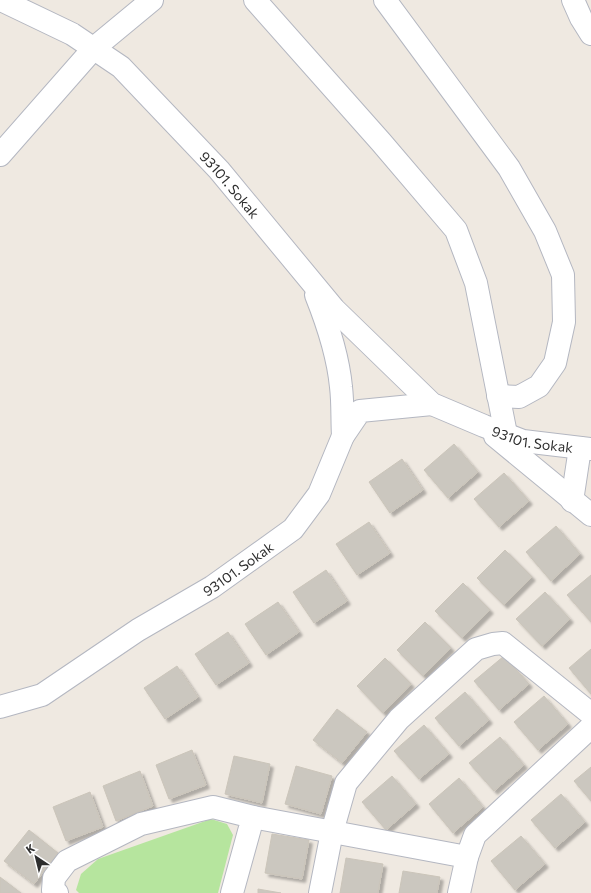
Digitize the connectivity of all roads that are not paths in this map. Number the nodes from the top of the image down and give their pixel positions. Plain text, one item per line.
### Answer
1 (1, 0) edge
2 (152, 0) edge
3 (255, 0) edge
4 (385, 0) edge
5 (573, 0) edge
6 (591, 34) edge
7 (94, 48) junction
8 (0, 155) edge
9 (310, 279) junction
10 (498, 396) junction
11 (432, 404) junction
12 (484, 426) junction
13 (506, 434) junction
14 (343, 436) junction
15 (586, 448) edge
16 (572, 501) junction
17 (591, 515) edge
18 (0, 707) edge
19 (591, 714) edge
20 (591, 727) edge
21 (253, 817) junction
22 (332, 832) junction
23 (467, 857) junction
24 (57, 893) edge
25 (232, 893) edge
26 (320, 893) edge
27 (459, 893) edge

1 - 7 street, 93101. Sokak
2 - 7 street
3 - 10 street
4 - 10 street
5 - 6 street
7 - 8 street
7 - 9 street, 93101. Sokak
9 - 11 street, 93101. Sokak
9 - 14 street
10 - 13 street
11 - 12 street, 93101. Sokak
11 - 14 street, 93101. Sokak
12 - 13 street, 93101. Sokak
12 - 16 street
13 - 15 street, 93101. Sokak
14 - 18 street, 93101. Sokak
15 - 16 street
16 - 17 street
19 - 22 street
20 - 23 street
21 - 22 street
21 - 24 street
21 - 25 street
22 - 23 street
22 - 26 street
23 - 27 street

